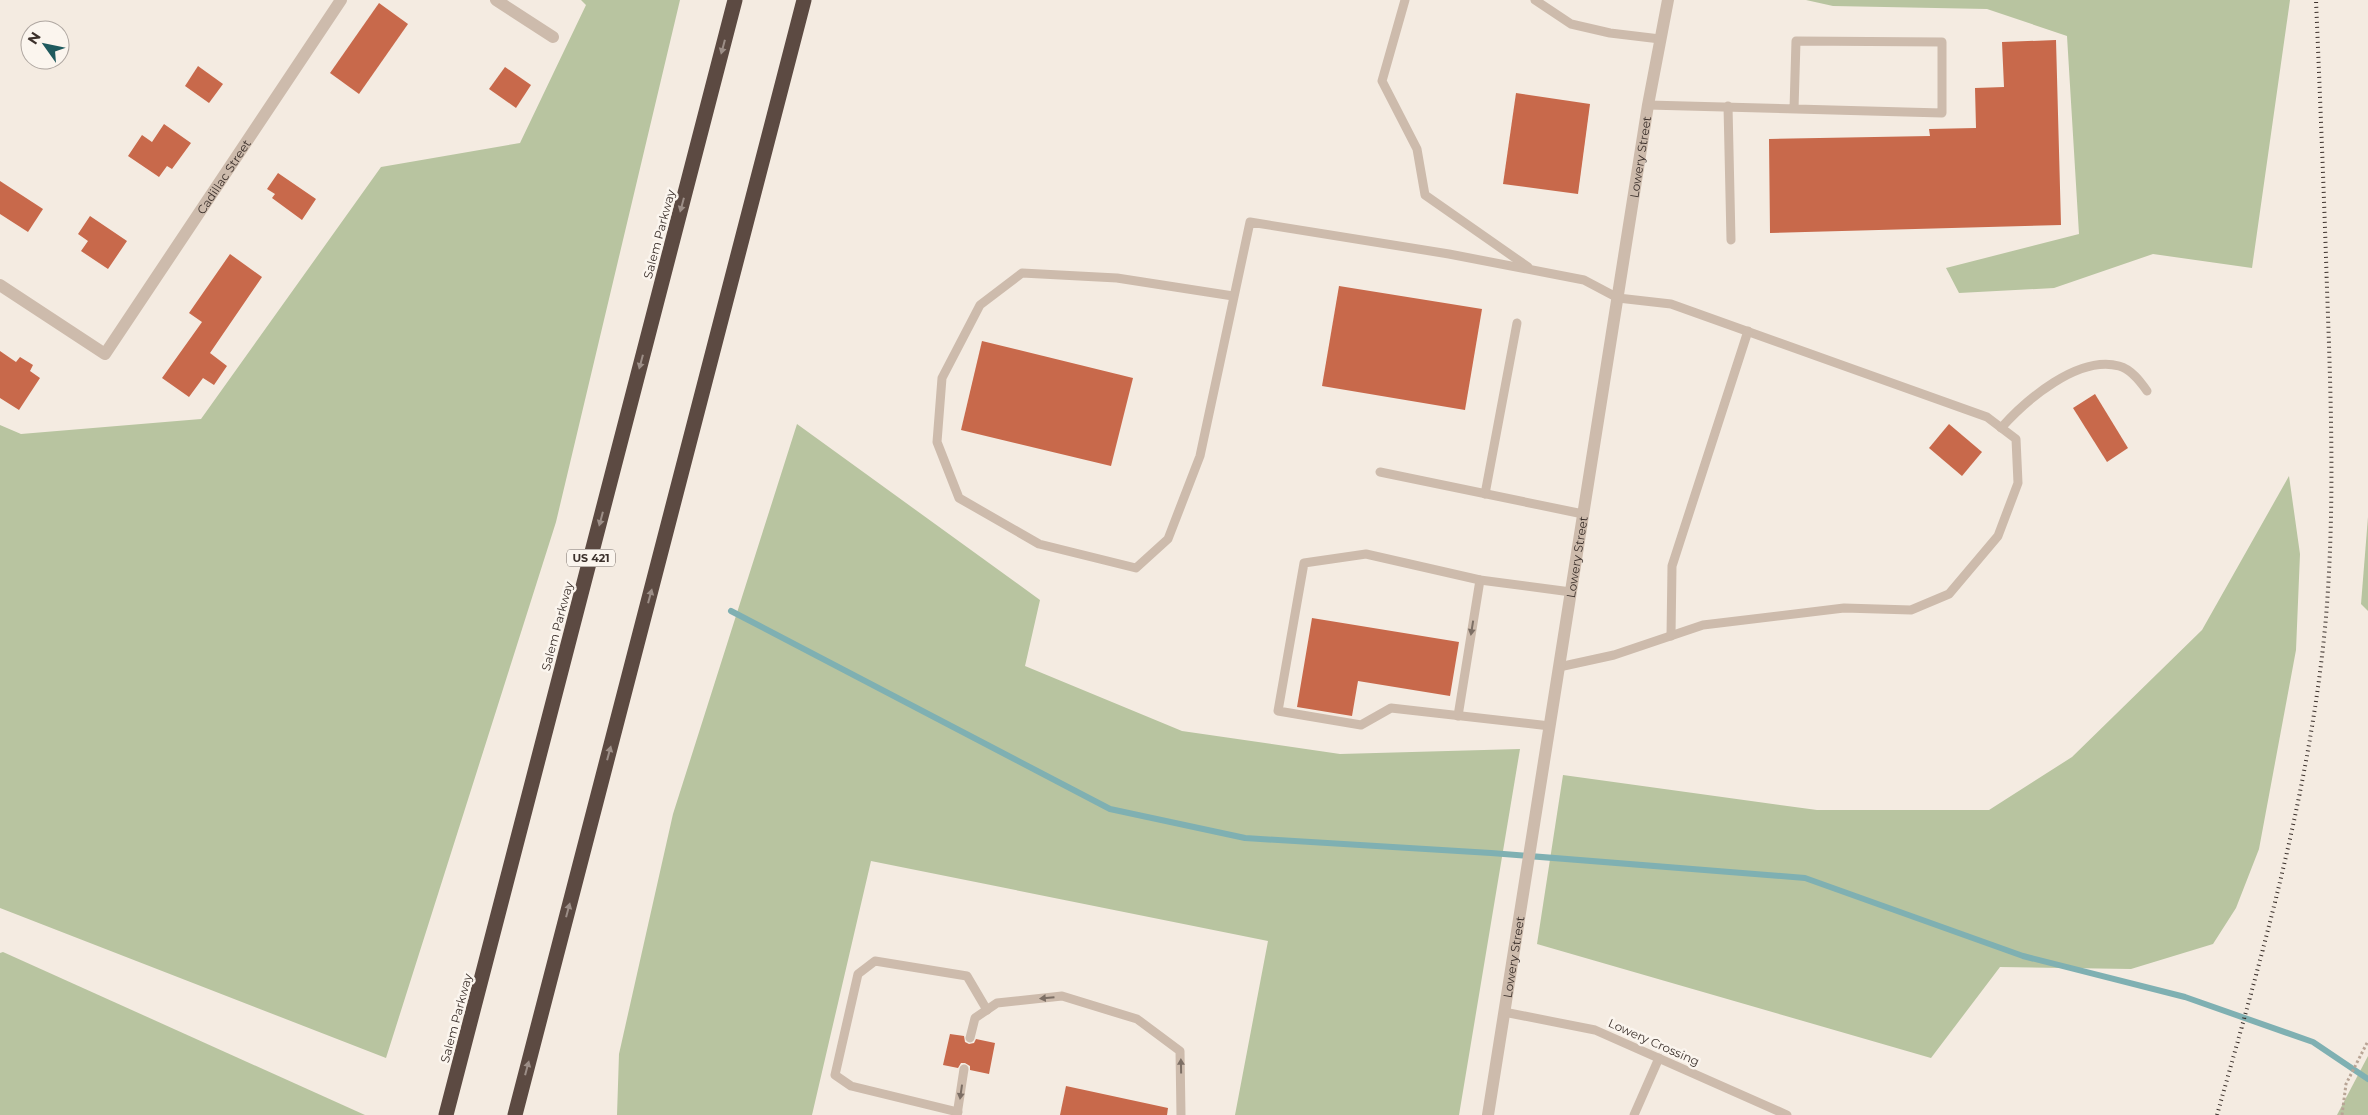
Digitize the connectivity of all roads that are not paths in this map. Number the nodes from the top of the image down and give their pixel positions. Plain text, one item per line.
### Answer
1 (341, 0) edge
2 (496, 0) edge
3 (735, 0) edge
4 (804, 0) edge
5 (1405, 0) edge
6 (1534, 0) edge
7 (1668, 0) edge
8 (553, 37) dead end
9 (1660, 39) junction
10 (1648, 104) junction
11 (1728, 106) junction
12 (1794, 108) junction
13 (1731, 240) dead end
14 (1531, 270) junction
15 (0, 285) edge
16 (1233, 296) junction
17 (1618, 298) junction
18 (1517, 323) dead end
19 (1748, 331) junction
20 (2147, 391) dead end
21 (2001, 428) junction
22 (1380, 472) dead end
23 (1485, 494) junction
24 (1584, 514) junction
25 (1480, 580) junction
26 (1571, 592) junction
27 (1671, 636) junction
28 (1559, 667) junction
29 (1458, 716) junction
30 (1550, 726) junction
31 (987, 1010) junction
32 (1504, 1012) junction
33 (970, 1038) dead end
34 (1659, 1058) junction
35 (964, 1069) dead end
36 (958, 1113) edge
37 (446, 1115) edge
38 (515, 1115) edge
39 (1180, 1115) edge
40 (1488, 1115) edge
41 (1634, 1115) edge
42 (1787, 1115) edge

1 - 15 street, Cadillac Street
2 - 8 street
3 -> 37 highway, Salem Parkway / US 421
38 -> 4 highway
5 - 14 lane
6 - 9 lane
7 - 9 street, Lowery Street
9 - 10 street, Lowery Street
10 - 11 lane
10 - 17 street, Lowery Street
11 - 12 lane
11 - 13 lane
12 - 12 lane
14 - 16 lane
14 - 17 lane
16 - 16 lane
17 - 19 lane
17 - 24 street, Lowery Street
18 - 23 lane
19 - 21 lane
19 - 27 lane
20 - 21 lane
21 - 27 lane
22 - 23 lane
23 - 24 lane
24 - 26 street, Lowery Street
25 - 26 lane
25 -> 29 lane
25 - 29 lane
26 - 28 street, Lowery Street
27 - 28 lane
28 - 30 street, Lowery Street
29 - 30 lane
30 - 32 street, Lowery Street
31 - 33 lane
31 - 36 lane
39 -> 31 lane
32 - 34 lane, Lowery Crossing
32 - 40 street, Lowery Street
34 - 41 lane
34 - 42 lane, Lowery Crossing
35 -> 36 lane

